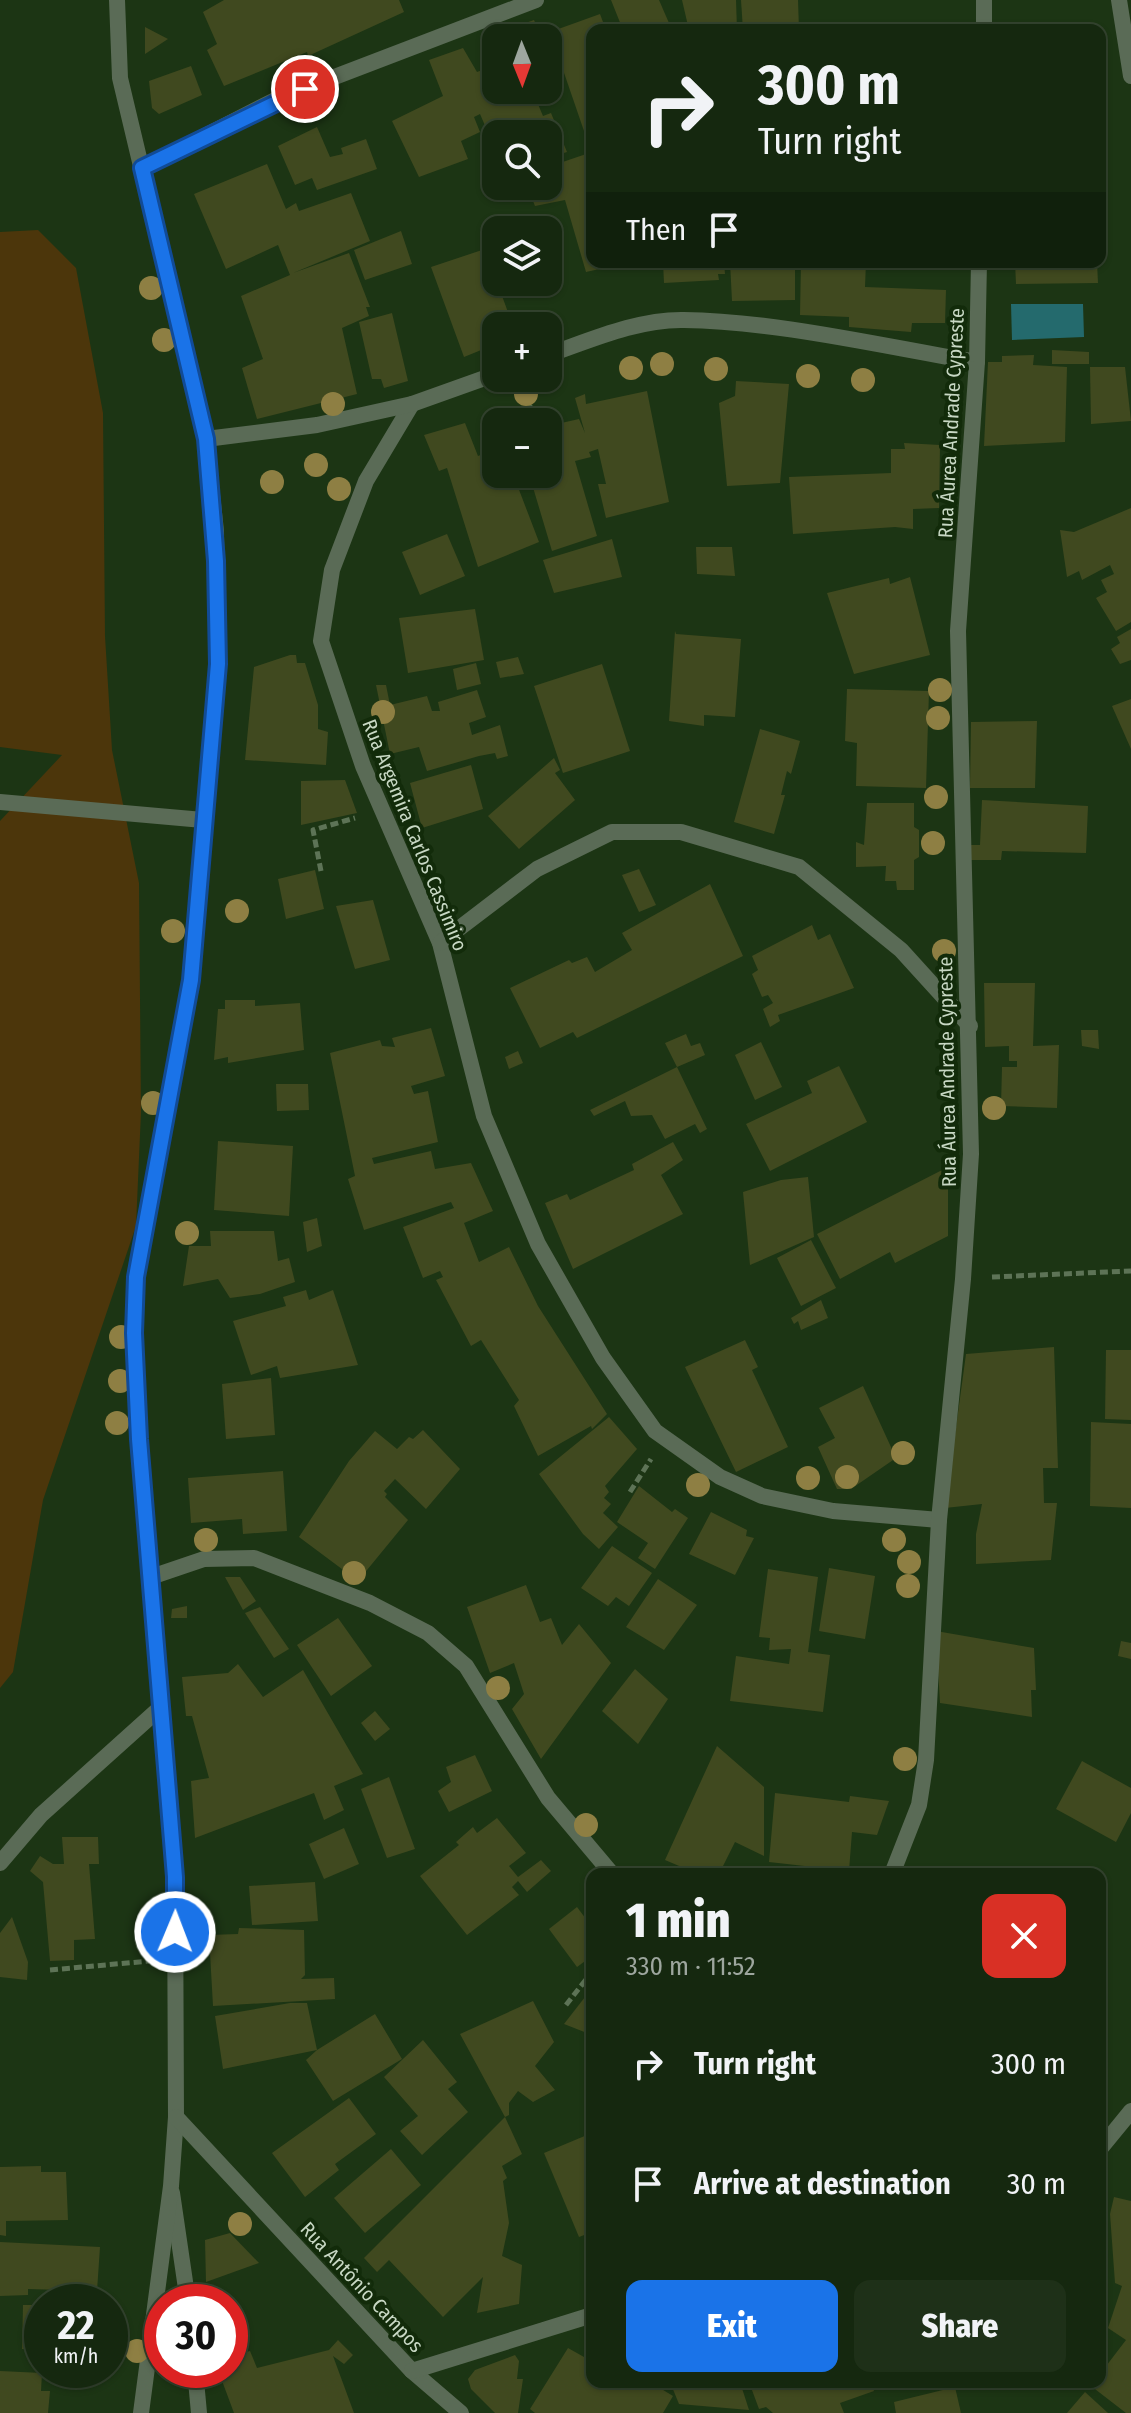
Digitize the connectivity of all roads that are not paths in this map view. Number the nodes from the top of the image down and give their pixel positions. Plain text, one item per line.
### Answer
1 (117, 0) edge
2 (536, 0) edge
3 (984, 0) edge
4 (1119, 0) edge
5 (984, 24) edge
6 (1131, 76) edge
7 (142, 168) junction
8 (979, 268) edge
9 (562, 350) edge
10 (977, 362) junction
11 (482, 379) edge
12 (412, 404) junction
13 (206, 439) junction
14 (0, 802) edge
15 (203, 820) junction
16 (440, 943) junction
17 (970, 1026) junction
18 (939, 1520) junction
19 (151, 1577) junction
20 (160, 1708) junction
21 (0, 1863) edge
22 (607, 1868) edge
23 (894, 1868) edge
24 (1131, 2111) edge
25 (176, 2117) junction
26 (1106, 2142) edge
27 (171, 2186) junction
28 (185, 2284) edge
29 (586, 2317) edge
30 (412, 2371) junction
31 (197, 2388) edge
32 (141, 2413) edge
33 (199, 2413) edge
34 (461, 2413) edge

1 - 7 street
2 - 7 street
3 - 5 street
4 - 6 street
7 - 13 street
8 - 10 street, Rua Áurea Andrade Cypreste
9 - 10 street
10 - 17 street, Rua Áurea Andrade Cypreste
11 - 12 street
12 - 13 street
12 - 16 street, Rua Argemira Carlos Cassimiro
13 - 15 street
14 - 15 street
15 - 19 street
16 - 17 street
16 - 18 street, Rua Argemira Carlos Cassimiro
17 - 18 street, Rua Áurea Andrade Cypreste
18 - 23 street, Rua Áurea Andrade Cypreste
19 - 20 street
19 - 22 street
20 - 21 street
20 - 25 street
24 - 26 street
25 - 27 street
25 - 30 street, Rua Antônio Campos
27 - 28 street
27 - 32 street
29 - 30 street
30 - 34 street, Rua Antônio Campos
31 - 33 street

